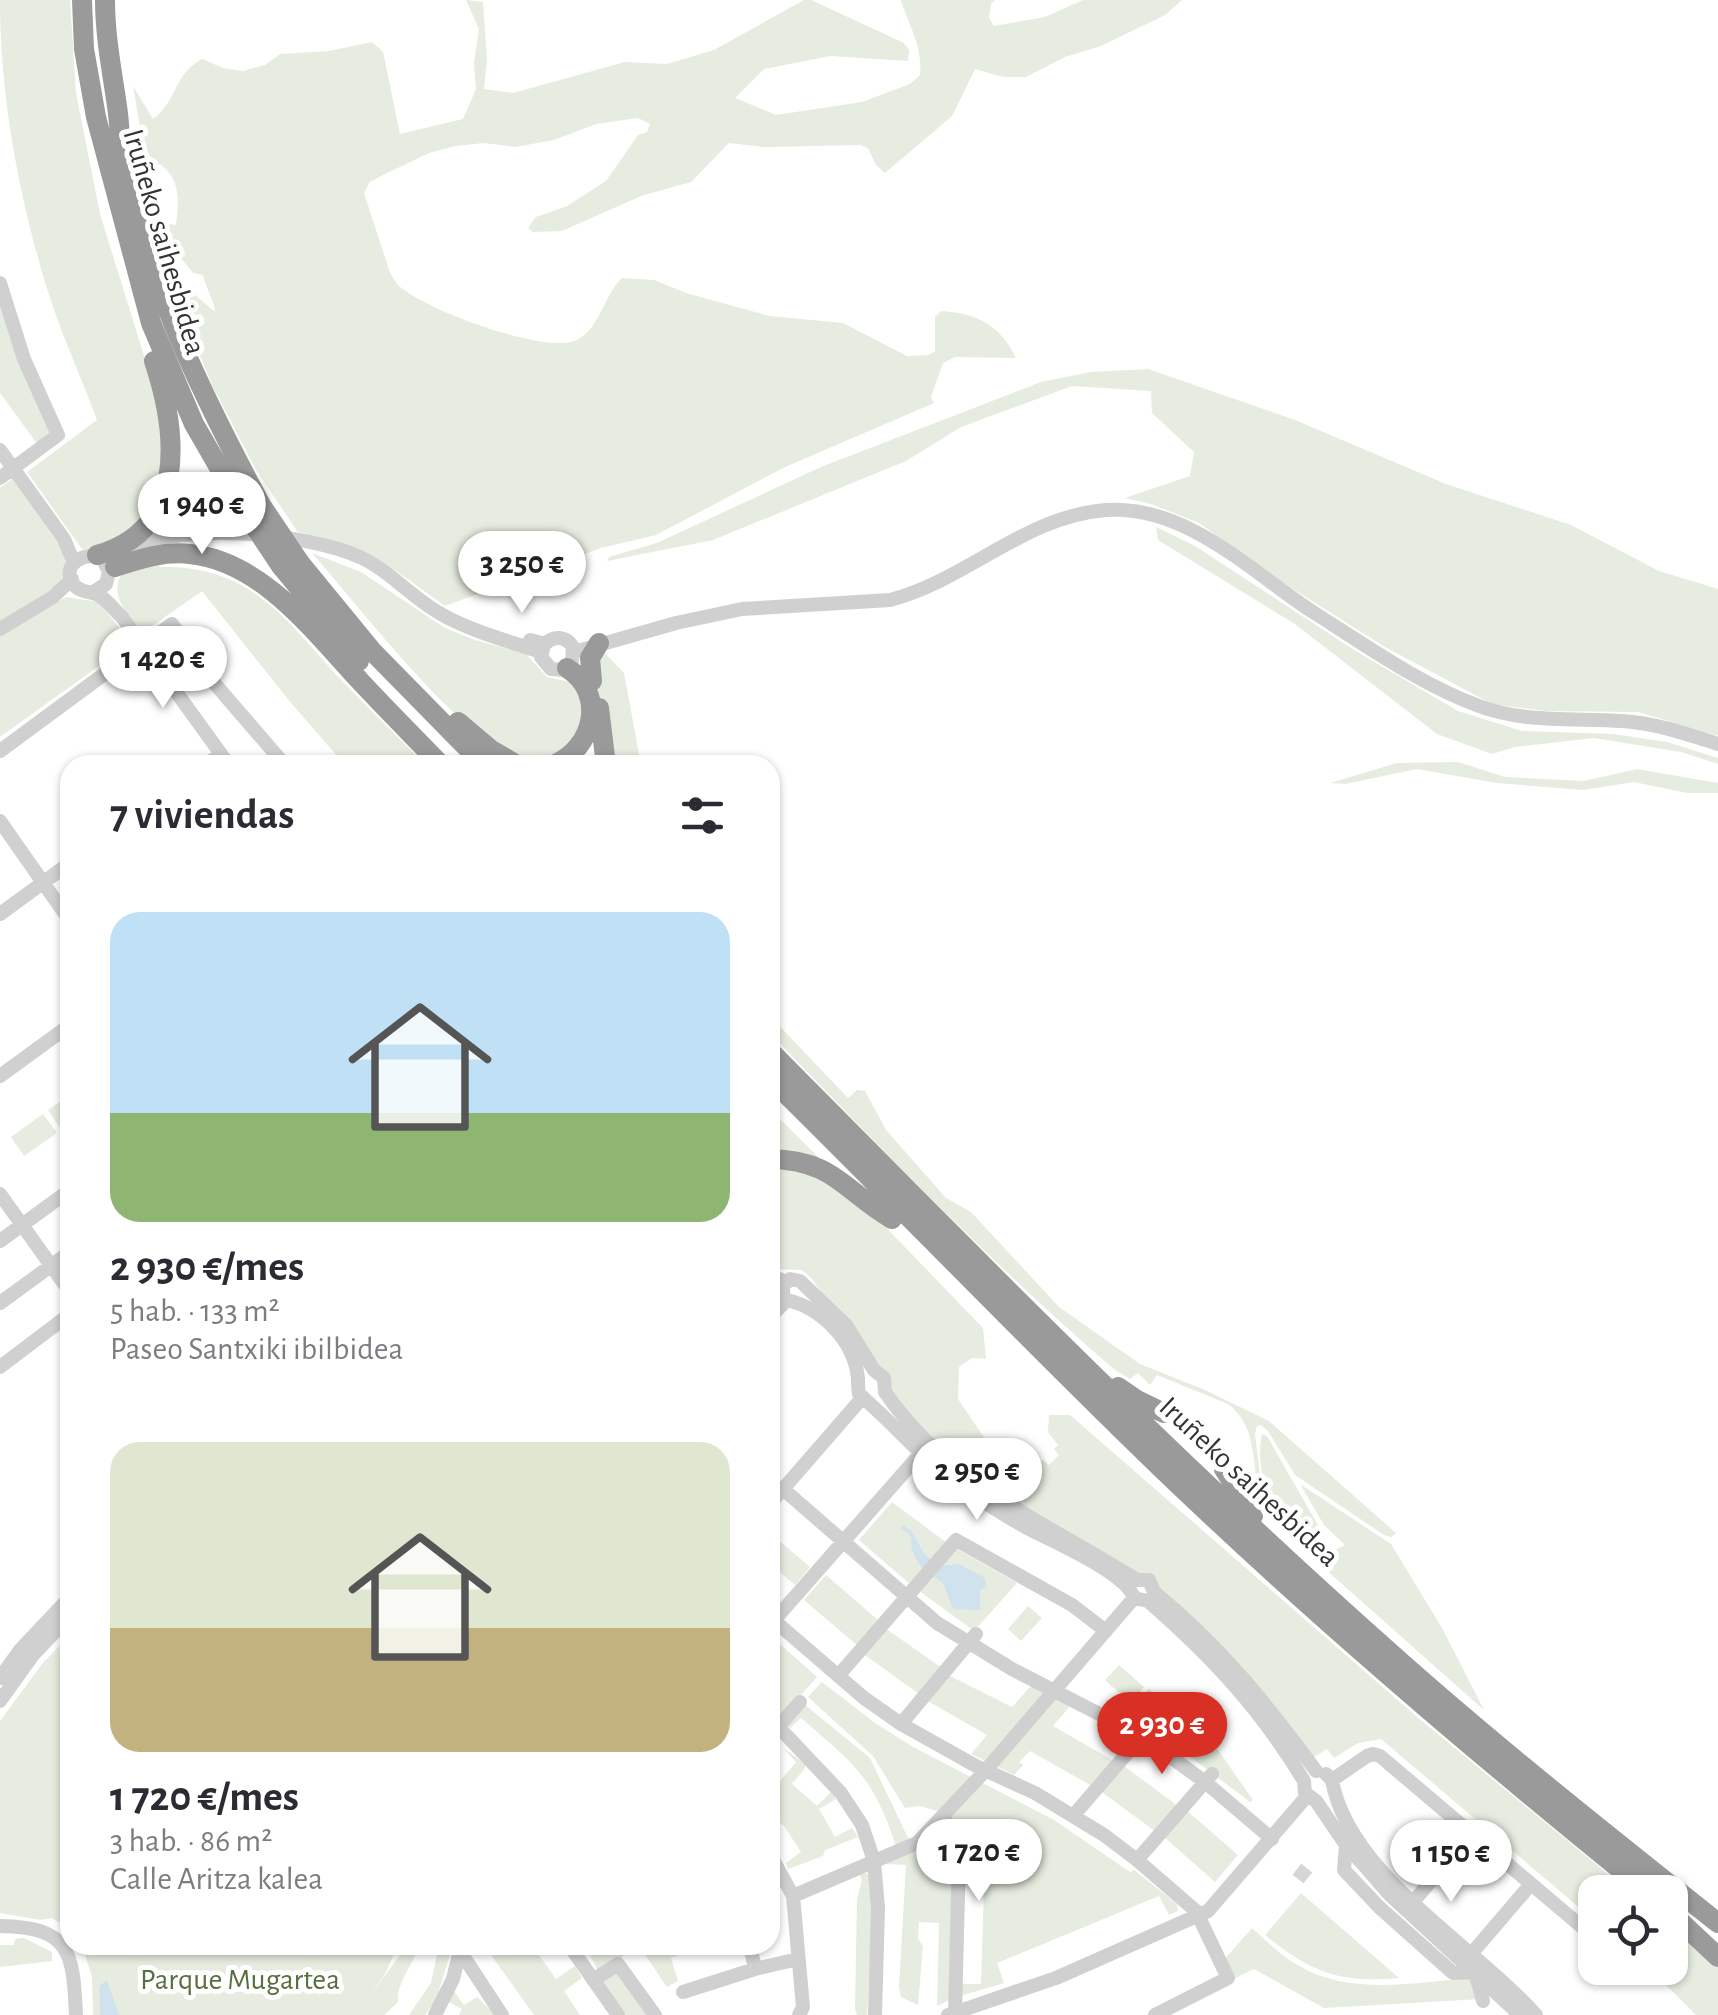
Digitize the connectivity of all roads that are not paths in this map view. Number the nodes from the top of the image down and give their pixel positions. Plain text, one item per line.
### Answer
1 (82, 0) edge
2 (105, 0) edge
3 (113, 0) edge
4 (118, 112) junction
5 (96, 117) junction
6 (0, 283) edge
7 (0, 450) edge
8 (14, 468) junction
9 (0, 478) edge
10 (252, 507) junction
11 (64, 539) junction
12 (74, 563) junction
13 (104, 565) junction
14 (292, 571) junction
15 (72, 579) junction
16 (316, 583) junction
17 (88, 592) junction
18 (53, 597) junction
19 (122, 618) junction
20 (0, 629) edge
21 (630, 635) junction
22 (322, 640) junction
23 (599, 643) junction
24 (143, 646) junction
25 (543, 648) junction
26 (571, 655) junction
27 (592, 681) junction
28 (1718, 744) edge
29 (0, 750) edge
30 (222, 755) edge
31 (275, 755) edge
32 (431, 755) edge
33 (448, 755) edge
34 (474, 755) edge
35 (499, 755) edge
36 (569, 755) edge
37 (604, 755) edge
38 (0, 821) edge
39 (60, 870) edge
40 (44, 882) junction
41 (60, 906) edge
42 (0, 914) edge
43 (60, 1033) edge
44 (780, 1061) edge
45 (0, 1076) edge
46 (780, 1088) edge
47 (780, 1106) edge
48 (780, 1161) edge
49 (0, 1194) edge
50 (60, 1197) edge
51 (892, 1219) junction
52 (22, 1225) junction
53 (0, 1241) edge
54 (60, 1260) edge
55 (52, 1266) junction
56 (60, 1278) edge
57 (788, 1293) edge
58 (0, 1303) edge
59 (60, 1322) edge
60 (0, 1367) edge
61 (1086, 1368) junction
62 (874, 1370) junction
63 (858, 1378) junction
64 (885, 1392) junction
65 (867, 1399) junction
66 (1164, 1412) dead end
67 (921, 1453) junction
68 (1224, 1470) dead end
69 (783, 1490) junction
70 (780, 1493) edge
71 (1266, 1540) junction
72 (843, 1542) junction
73 (1240, 1542) junction
74 (1141, 1592) junction
75 (906, 1598) junction
76 (60, 1608) edge
77 (780, 1611) edge
78 (60, 1627) edge
79 (780, 1628) edge
80 (1106, 1631) junction
81 (972, 1640) junction
82 (838, 1676) junction
83 (0, 1678) edge
84 (1056, 1689) junction
85 (0, 1701) edge
86 (800, 1702) dead end
87 (780, 1723) edge
88 (901, 1724) junction
89 (780, 1729) edge
90 (1145, 1732) junction
91 (985, 1770) junction
92 (1208, 1778) junction
93 (1332, 1786) junction
94 (1311, 1787) junction
95 (1072, 1816) junction
96 (943, 1818) junction
97 (1471, 1834) junction
98 (1272, 1838) junction
99 (1637, 1858) junction
100 (874, 1860) junction
101 (1137, 1860) junction
102 (780, 1872) edge
103 (1628, 1875) edge
104 (1531, 1884) junction
105 (793, 1896) junction
106 (1413, 1902) junction
107 (1718, 1914) edge
108 (1198, 1916) junction
109 (1718, 1923) edge
110 (1578, 1924) edge
111 (1688, 1925) edge
112 (0, 1926) edge
113 (1688, 1928) edge
114 (60, 1943) edge
115 (1718, 1948) edge
116 (1472, 1952) junction
117 (67, 1955) edge
118 (459, 1955) edge
119 (465, 1955) edge
120 (576, 1955) edge
121 (752, 1955) edge
122 (1718, 1956) edge
123 (798, 1959) junction
124 (755, 1969) junction
125 (1476, 1972) junction
126 (477, 1978) junction
127 (453, 1979) junction
128 (593, 1980) junction
129 (683, 1992) dead end
130 (1483, 2001) dead end
131 (976, 2010) edge
132 (951, 2014) edge
133 (76, 2015) edge
134 (435, 2015) edge
135 (502, 2015) edge
136 (618, 2015) edge
137 (655, 2015) edge
138 (798, 2015) edge
139 (876, 2015) edge
140 (1154, 2015) edge
141 (1520, 2015) edge
142 (1536, 2015) edge

1 - 5 highway, Iruñeko saihesbidea
2 - 4 highway, Iruñeko saihesbidea
3 - 4 highway
4 - 10 highway, Iruñeko saihesbidea
5 - 10 highway, Iruñeko saihesbidea
5 - 13 highway
6 - 8 street
7 - 8 street
8 - 9 street
8 - 11 street
10 - 14 highway, Iruñeko saihesbidea, bridge
11 - 12 street
11 - 13 street
12 - 13 street
12 - 15 street
13 - 17 street
13 - 19 street
13 - 22 highway
13 - 25 street
14 - 16 highway, Iruñeko saihesbidea
14 - 22 highway
14 - 33 highway, Iruñeko saihesbidea
15 - 17 street
15 - 18 street
16 - 34 highway, Iruñeko saihesbidea
16 - 35 highway
17 - 18 street
17 - 19 street
18 - 20 street
19 - 24 street
21 - 23 street
21 - 26 street
21 - 28 street
22 - 32 highway
23 - 26 street
23 - 27 highway
24 - 29 street
24 - 30 street
24 - 31 street
25 - 26 street
25 - 26 street
26 - 27 highway
26 - 36 highway
27 - 37 highway
38 - 40 street
39 - 40 street
40 - 41 street
40 - 42 street
43 - 45 street
44 - 61 highway, Iruñeko saihesbidea
46 - 73 highway, Iruñeko saihesbidea
47 - 51 highway
48 - 51 highway
49 - 52 street
50 - 52 street
51 - 73 highway
52 - 53 street
52 - 55 street
54 - 55 street
55 - 56 street
55 - 58 street
57 - 62 street
57 - 63 street
59 - 60 street
61 - 66 highway
61 - 71 highway, Iruñeko saihesbidea
62 - 63 street
62 - 64 street
63 - 65 street
64 - 65 street
64 - 74 street
65 - 67 street
65 - 69 street
67 - 72 street
67 - 74 street
68 - 71 highway
69 - 70 street
69 - 72 street
71 - 99 highway, Iruñeko saihesbidea
72 - 75 street
72 - 77 street
73 - 103 highway, Iruñeko saihesbidea
74 - 80 street
74 - 94 street
75 - 80 street
75 - 81 street
75 - 82 street
76 - 83 street
78 - 85 street
79 - 82 street
80 - 84 street
81 - 84 street
81 - 88 street
82 - 88 street
84 - 90 street
84 - 91 street
86 - 87 street
88 - 91 street
89 - 100 street
90 - 92 street
90 - 95 street
91 - 95 street
91 - 96 street
92 - 98 street
92 - 101 street
93 - 94 street
93 - 94 street
93 - 97 street
93 - 106 street
94 - 98 street
94 - 125 street
95 - 101 street
96 - 100 street
96 - 132 street
97 - 104 street
97 - 106 street
98 - 108 street
99 - 107 highway
99 - 109 highway, Iruñeko saihesbidea
100 - 105 street
100 - 139 street
101 - 108 street
102 - 105 street
104 - 110 street
104 - 116 street
105 - 123 street
106 - 116 street
108 - 131 street
108 - 140 street
111 - 115 highway
112 - 114 street
113 - 122 highway
116 - 142 street
117 - 133 street
118 - 127 street
119 - 126 street
120 - 128 street
121 - 124 street
123 - 124 street
123 - 138 street
124 - 129 street
125 - 130 street
125 - 141 street
126 - 127 street
126 - 135 street
127 - 134 street
128 - 136 street
128 - 137 street
131 - 132 street

